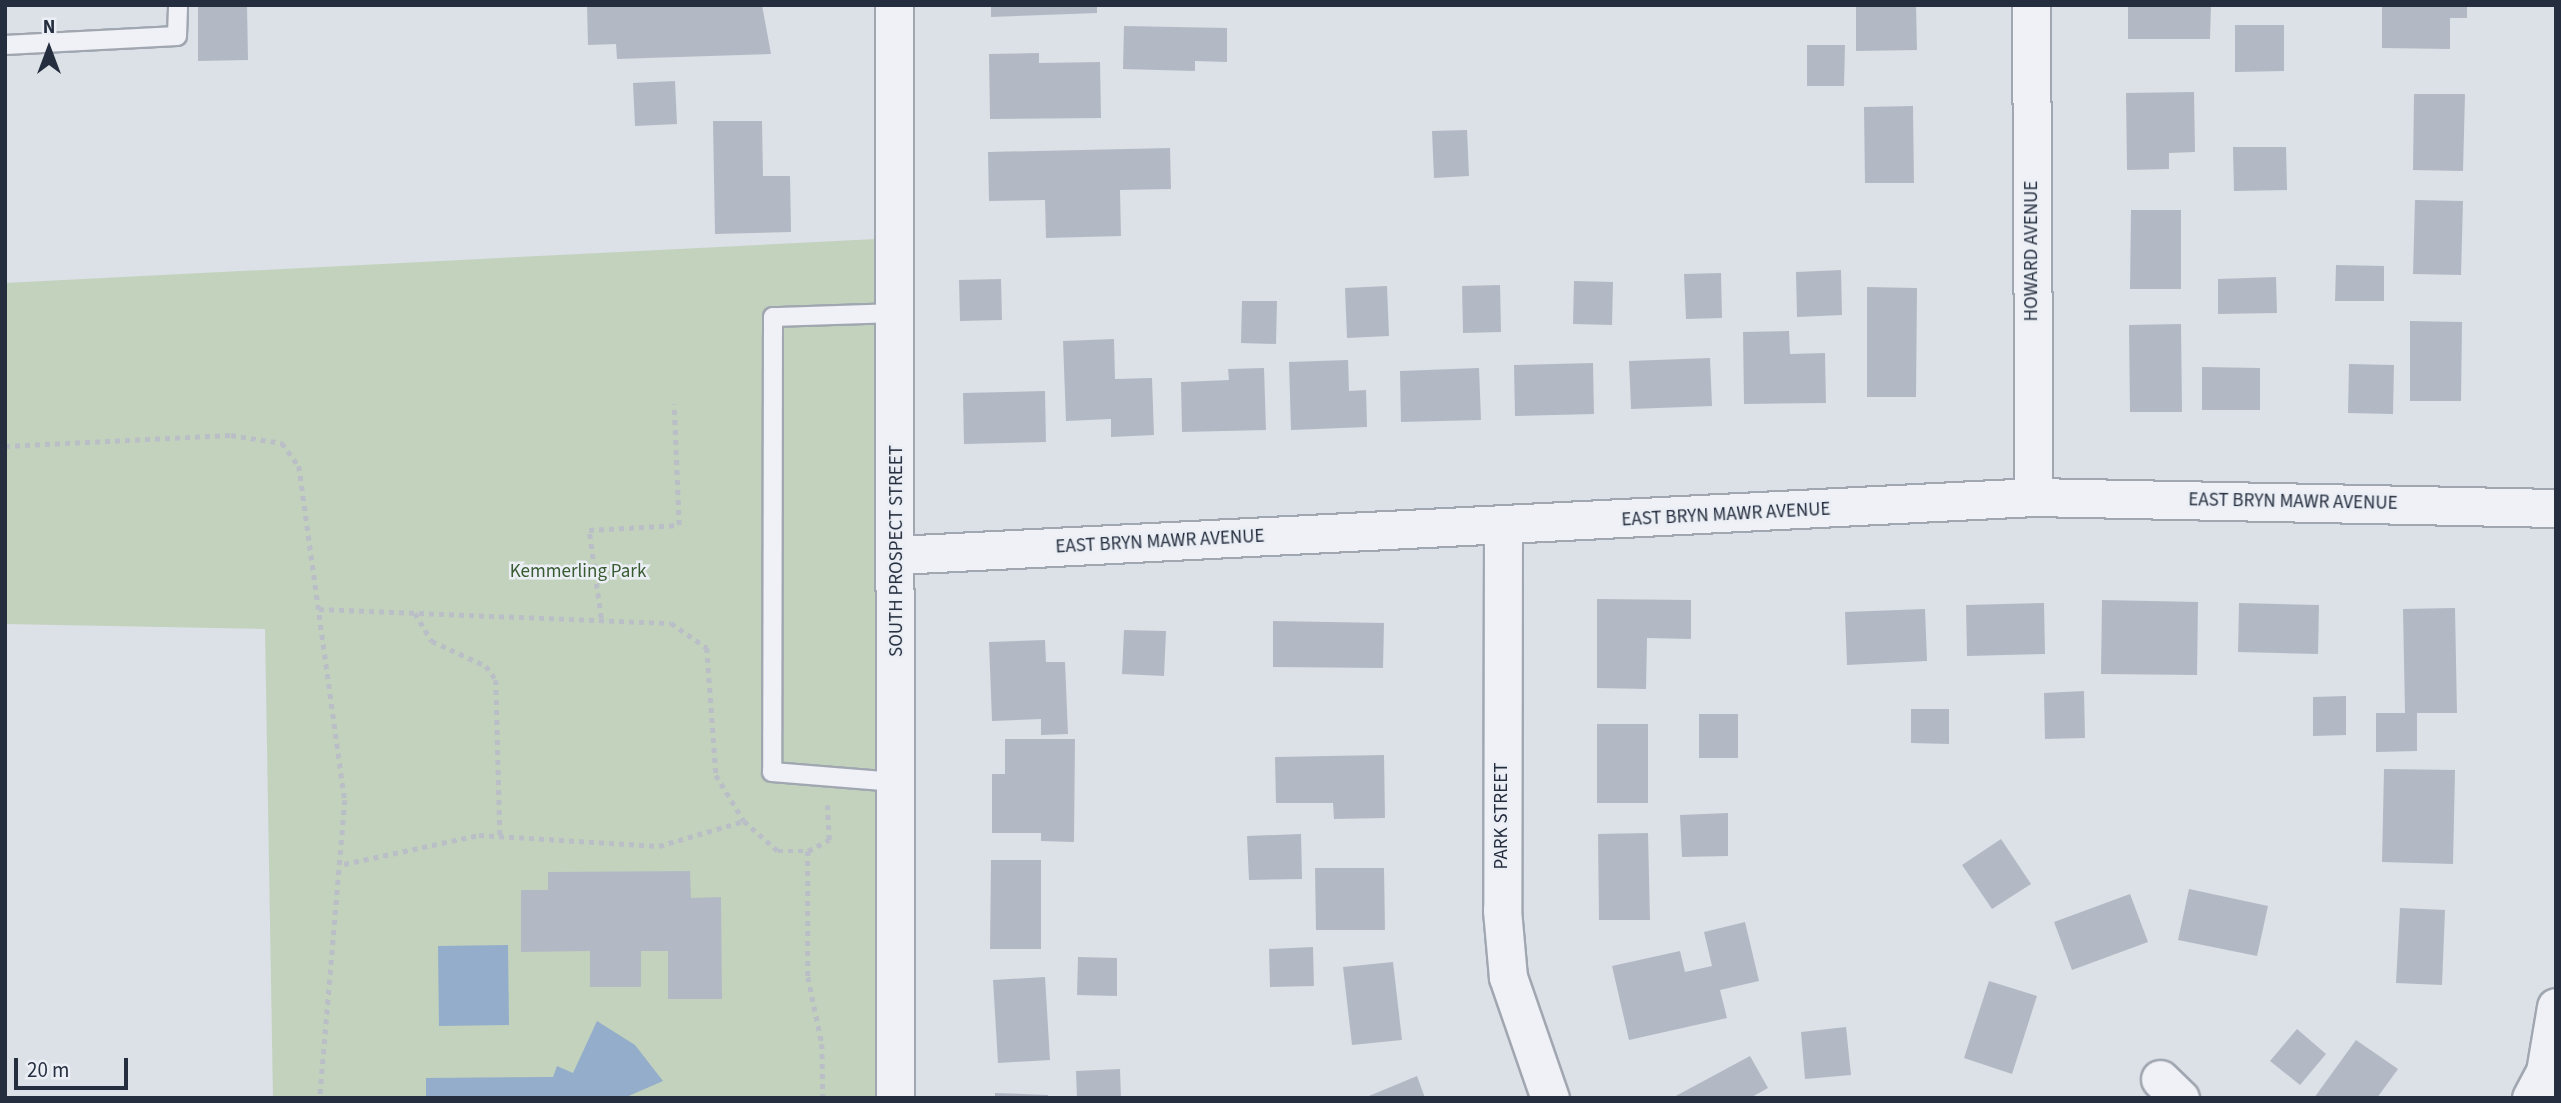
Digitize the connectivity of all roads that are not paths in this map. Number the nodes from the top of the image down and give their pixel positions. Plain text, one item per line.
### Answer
1 (178, 5) edge
2 (894, 5) edge
3 (2031, 5) edge
4 (5, 45) edge
5 (896, 313) junction
6 (2034, 497) junction
7 (2556, 508) edge
8 (1503, 526) junction
9 (897, 555) junction
10 (897, 782) junction
11 (2556, 1007) edge
12 (895, 1098) edge
13 (1550, 1098) edge
14 (2531, 1098) edge

1 - 4 lane
2 - 5 street, SOUTH PROSPECT STREET
3 - 6 street, HOWARD AVENUE
5 - 9 street, SOUTH PROSPECT STREET
5 - 10 lane
6 - 7 street, EAST BRYN MAWR AVENUE
6 - 8 street, EAST BRYN MAWR AVENUE
8 - 9 street, EAST BRYN MAWR AVENUE
8 - 13 street, PARK STREET
9 - 10 street, SOUTH PROSPECT STREET
10 - 12 street, SOUTH PROSPECT STREET
11 - 14 street

